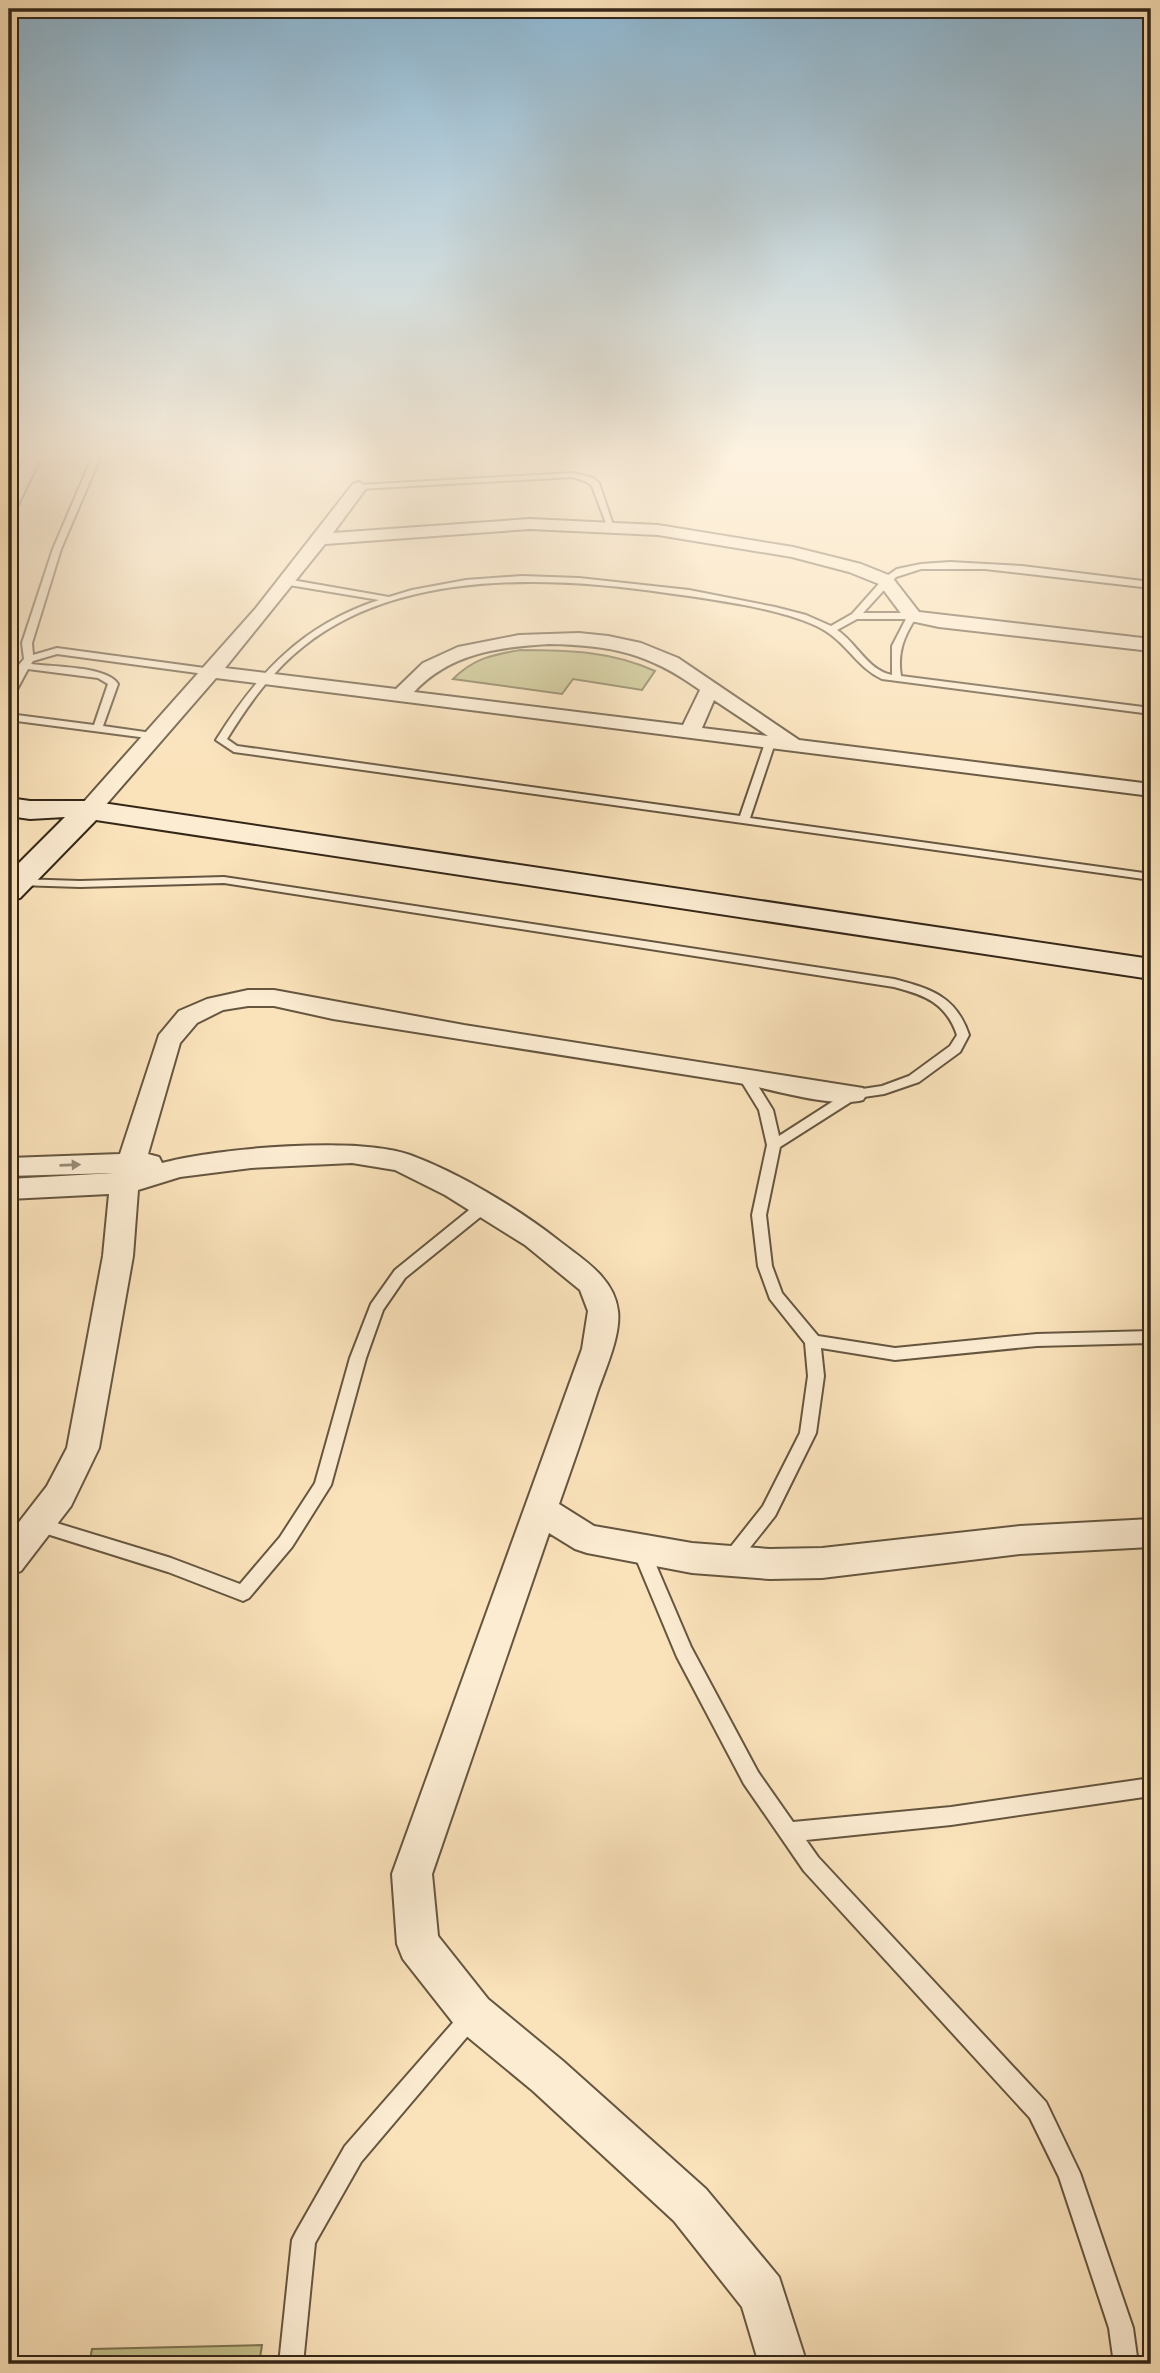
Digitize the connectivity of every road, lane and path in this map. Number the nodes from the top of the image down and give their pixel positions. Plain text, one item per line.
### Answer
1 (52, 564) edge
2 (301, 564) edge
3 (838, 564) edge
4 (885, 580) junction
5 (286, 582) junction
6 (1151, 585) edge
7 (389, 599) junction
8 (855, 616) junction
9 (912, 616) junction
10 (832, 629) junction
11 (1151, 645) edge
12 (26, 662) junction
13 (212, 672) junction
14 (265, 678) junction
15 (897, 680) junction
16 (710, 688) junction
17 (9, 695) edge
18 (401, 695) junction
19 (1151, 711) edge
20 (9, 717) edge
21 (97, 730) junction
22 (690, 733) junction
23 (155, 736) junction
24 (770, 743) junction
25 (794, 746) junction
26 (9, 790) edge
27 (1151, 790) edge
28 (9, 807) edge
29 (82, 809) junction
30 (744, 820) junction
31 (1151, 877) edge
32 (13, 886) edge
33 (1151, 969) edge
34 (745, 1076) junction
35 (854, 1094) junction
36 (774, 1145) junction
37 (9, 1167) edge
38 (128, 1173) junction
39 (9, 1189) edge
40 (484, 1206) junction
41 (1151, 1338) edge
42 (813, 1341) junction
43 (540, 1509) junction
44 (37, 1524) junction
45 (1151, 1534) edge
46 (640, 1549) junction
47 (730, 1560) junction
48 (9, 1561) edge
49 (1151, 1787) edge
50 (789, 1832) junction
51 (473, 2014) junction
52 (291, 2364) edge
53 (783, 2364) edge
54 (1126, 2364) edge

1 - 12 lane
2 - 5 street
3 - 4 street
4 - 6 lane
4 - 8 lane
4 - 9 street
5 - 7 lane
5 - 13 street
7 - 10 lane
7 - 14 lane
8 - 9 lane
8 - 10 lane
9 - 11 street
9 - 15 lane
10 - 15 lane
12 - 13 lane
12 - 17 lane
12 - 21 lane
13 - 14 street
13 - 23 street
14 - 18 street
14 - 30 lane
15 - 19 lane
16 - 18 street
16 - 22 street
16 - 25 street
18 - 22 street
20 - 21 lane
21 - 23 lane
22 - 24 street
23 - 29 street
24 - 25 street
24 - 30 lane
25 - 27 street
26 - 29 street
28 - 29 street
29 - 32 street
29 - 33 street
30 - 31 lane
32 - 35 lane
34 - 35 street
34 - 36 lane
34 - 38 street
35 - 36 lane
36 - 42 lane
37 -> 38 street
38 - 39 street
38 - 40 street
38 - 44 street
40 - 43 street
40 - 44 lane
41 - 42 lane
42 - 47 lane
43 - 46 street
43 - 51 street
44 - 48 street
45 - 47 street
46 - 47 street
46 - 50 lane
49 - 50 lane
50 - 54 lane
51 - 52 lane
51 - 53 street

